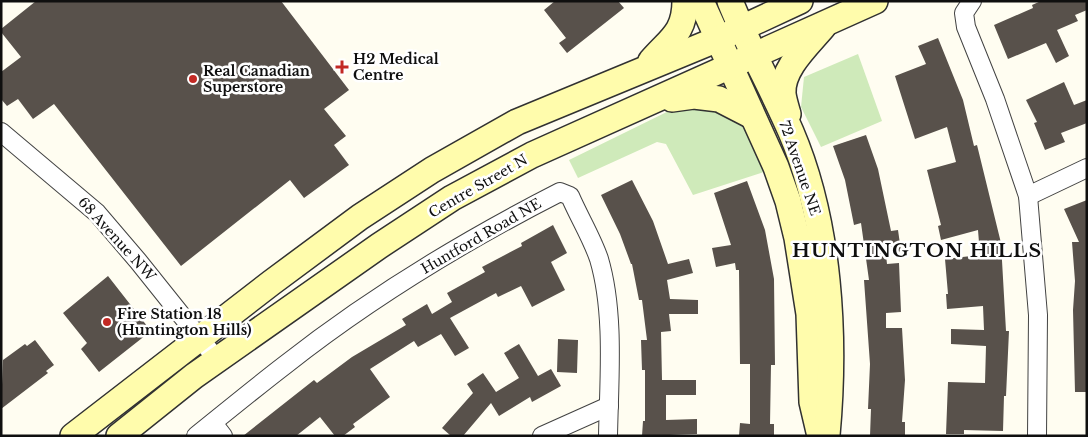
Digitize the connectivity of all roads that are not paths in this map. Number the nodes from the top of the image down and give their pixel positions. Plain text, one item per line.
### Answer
1 (685, 1) edge
2 (701, 1) edge
3 (730, 1) edge
4 (800, 1) edge
5 (875, 1) edge
6 (972, 1) edge
7 (824, 24) junction
8 (742, 28) junction
9 (718, 39) junction
10 (754, 56) junction
11 (730, 66) junction
12 (645, 68) junction
13 (662, 97) junction
14 (752, 116) junction
15 (1, 132) edge
16 (792, 133) junction
17 (1087, 168) edge
18 (1028, 196) junction
19 (200, 337) junction
20 (218, 361) junction
21 (609, 406) junction
22 (218, 429) edge
23 (73, 436) edge
24 (119, 436) edge
25 (196, 436) edge
26 (542, 436) edge
27 (608, 436) edge
28 (820, 436) edge
29 (827, 436) edge
30 (1037, 436) edge

1 - 12 main road
2 - 9 main road, 72 Avenue NE
3 - 8 main road, 72 Avenue NE
4 - 8 main road
5 - 7 main road, Centre Street N
6 - 18 street
7 - 10 main road, Centre Street N
7 - 16 main road
8 - 9 main road
8 - 10 main road, 72 Avenue NE
9 - 11 main road, 72 Avenue NE
9 - 12 main road
10 - 11 main road, Centre Street N
10 - 16 main road, 72 Avenue NE
11 - 13 main road, Centre Street N
11 - 14 main road, 72 Avenue NE
12 - 19 main road
13 - 14 main road
13 - 20 main road, Centre Street N
14 - 28 main road, 72 Avenue NE
15 - 19 street, 68 Avenue NW
16 - 29 main road, 72 Avenue NE
17 - 18 street
18 - 30 street
19 - 20 street, 68 Avenue NW
19 - 23 main road
20 - 24 main road, Centre Street N
21 - 22 street, Huntford Road NE
21 - 26 street
21 - 27 street, Huntford Road NE
22 - 25 street, Huntford Road NE

